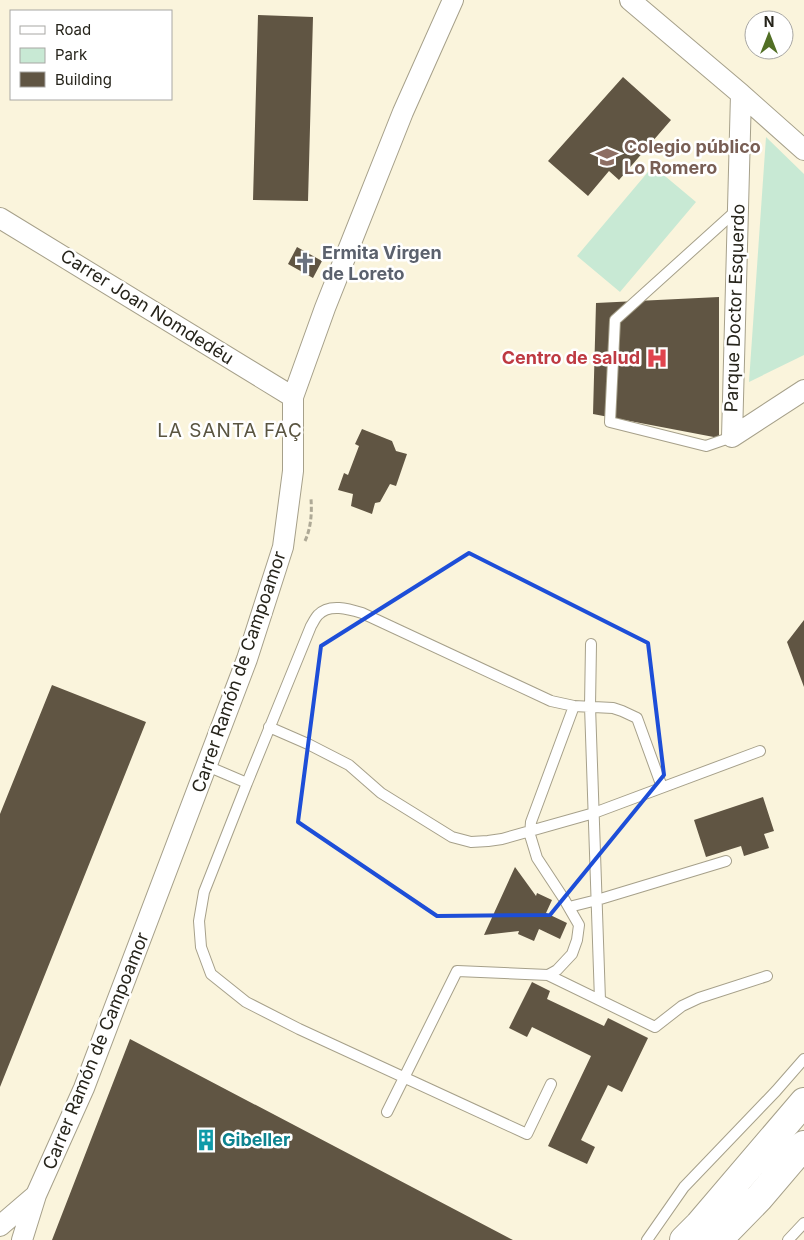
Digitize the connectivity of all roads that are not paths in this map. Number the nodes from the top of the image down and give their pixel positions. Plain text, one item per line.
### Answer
1 (453, 0) edge
2 (630, 0) edge
3 (741, 94) junction
4 (804, 150) edge
5 (738, 209) junction
6 (0, 218) edge
7 (804, 390) edge
8 (293, 397) junction
9 (732, 437) junction
10 (590, 644) dead end
11 (574, 706) junction
12 (590, 706) junction
13 (269, 727) junction
14 (760, 751) dead end
15 (207, 766) junction
16 (247, 783) junction
17 (662, 787) junction
18 (594, 813) junction
19 (530, 831) junction
20 (726, 861) dead end
21 (598, 900) junction
22 (569, 907) junction
23 (548, 974) junction
24 (767, 976) dead end
25 (600, 1000) junction
26 (804, 1059) edge
27 (404, 1077) junction
28 (551, 1084) dead end
29 (804, 1102) edge
30 (387, 1112) dead end
31 (804, 1145) edge
32 (36, 1195) junction
33 (804, 1223) edge
34 (0, 1226) edge
35 (22, 1240) edge
36 (647, 1240) edge
37 (684, 1240) edge
38 (718, 1240) edge
39 (788, 1240) edge

1 - 8 street, Carrer Ramón de Campoamor
2 - 3 street
3 - 4 street
3 - 5 street, Parque Doctor Esquerdo
5 - 9 street, Parque Doctor Esquerdo
5 - 9 lane
6 - 8 street, Carrer Joan Nomdedéu
7 - 9 street, Parque Doctor Esquerdo
8 - 15 street, Carrer Ramón de Campoamor
10 - 12 lane
11 - 12 lane
11 - 13 lane
11 - 19 lane
12 - 17 lane
12 - 18 lane
13 - 16 lane
13 - 19 lane
14 - 17 lane
15 - 16 lane
15 - 32 street, Carrer Ramón de Campoamor
16 - 27 lane
17 - 18 lane
18 - 19 lane
18 - 21 lane
19 - 22 lane
20 - 21 lane
21 - 22 lane
21 - 25 lane
22 - 23 lane
23 - 25 lane
23 - 27 lane
24 - 25 lane
26 - 36 lane
27 - 28 lane
27 - 30 lane
29 - 37 main road
31 - 38 main road
32 - 34 street, Carrer Ramón de Campoamor
32 - 35 street, Carrer Ramón de Campoamor
33 - 39 lane

